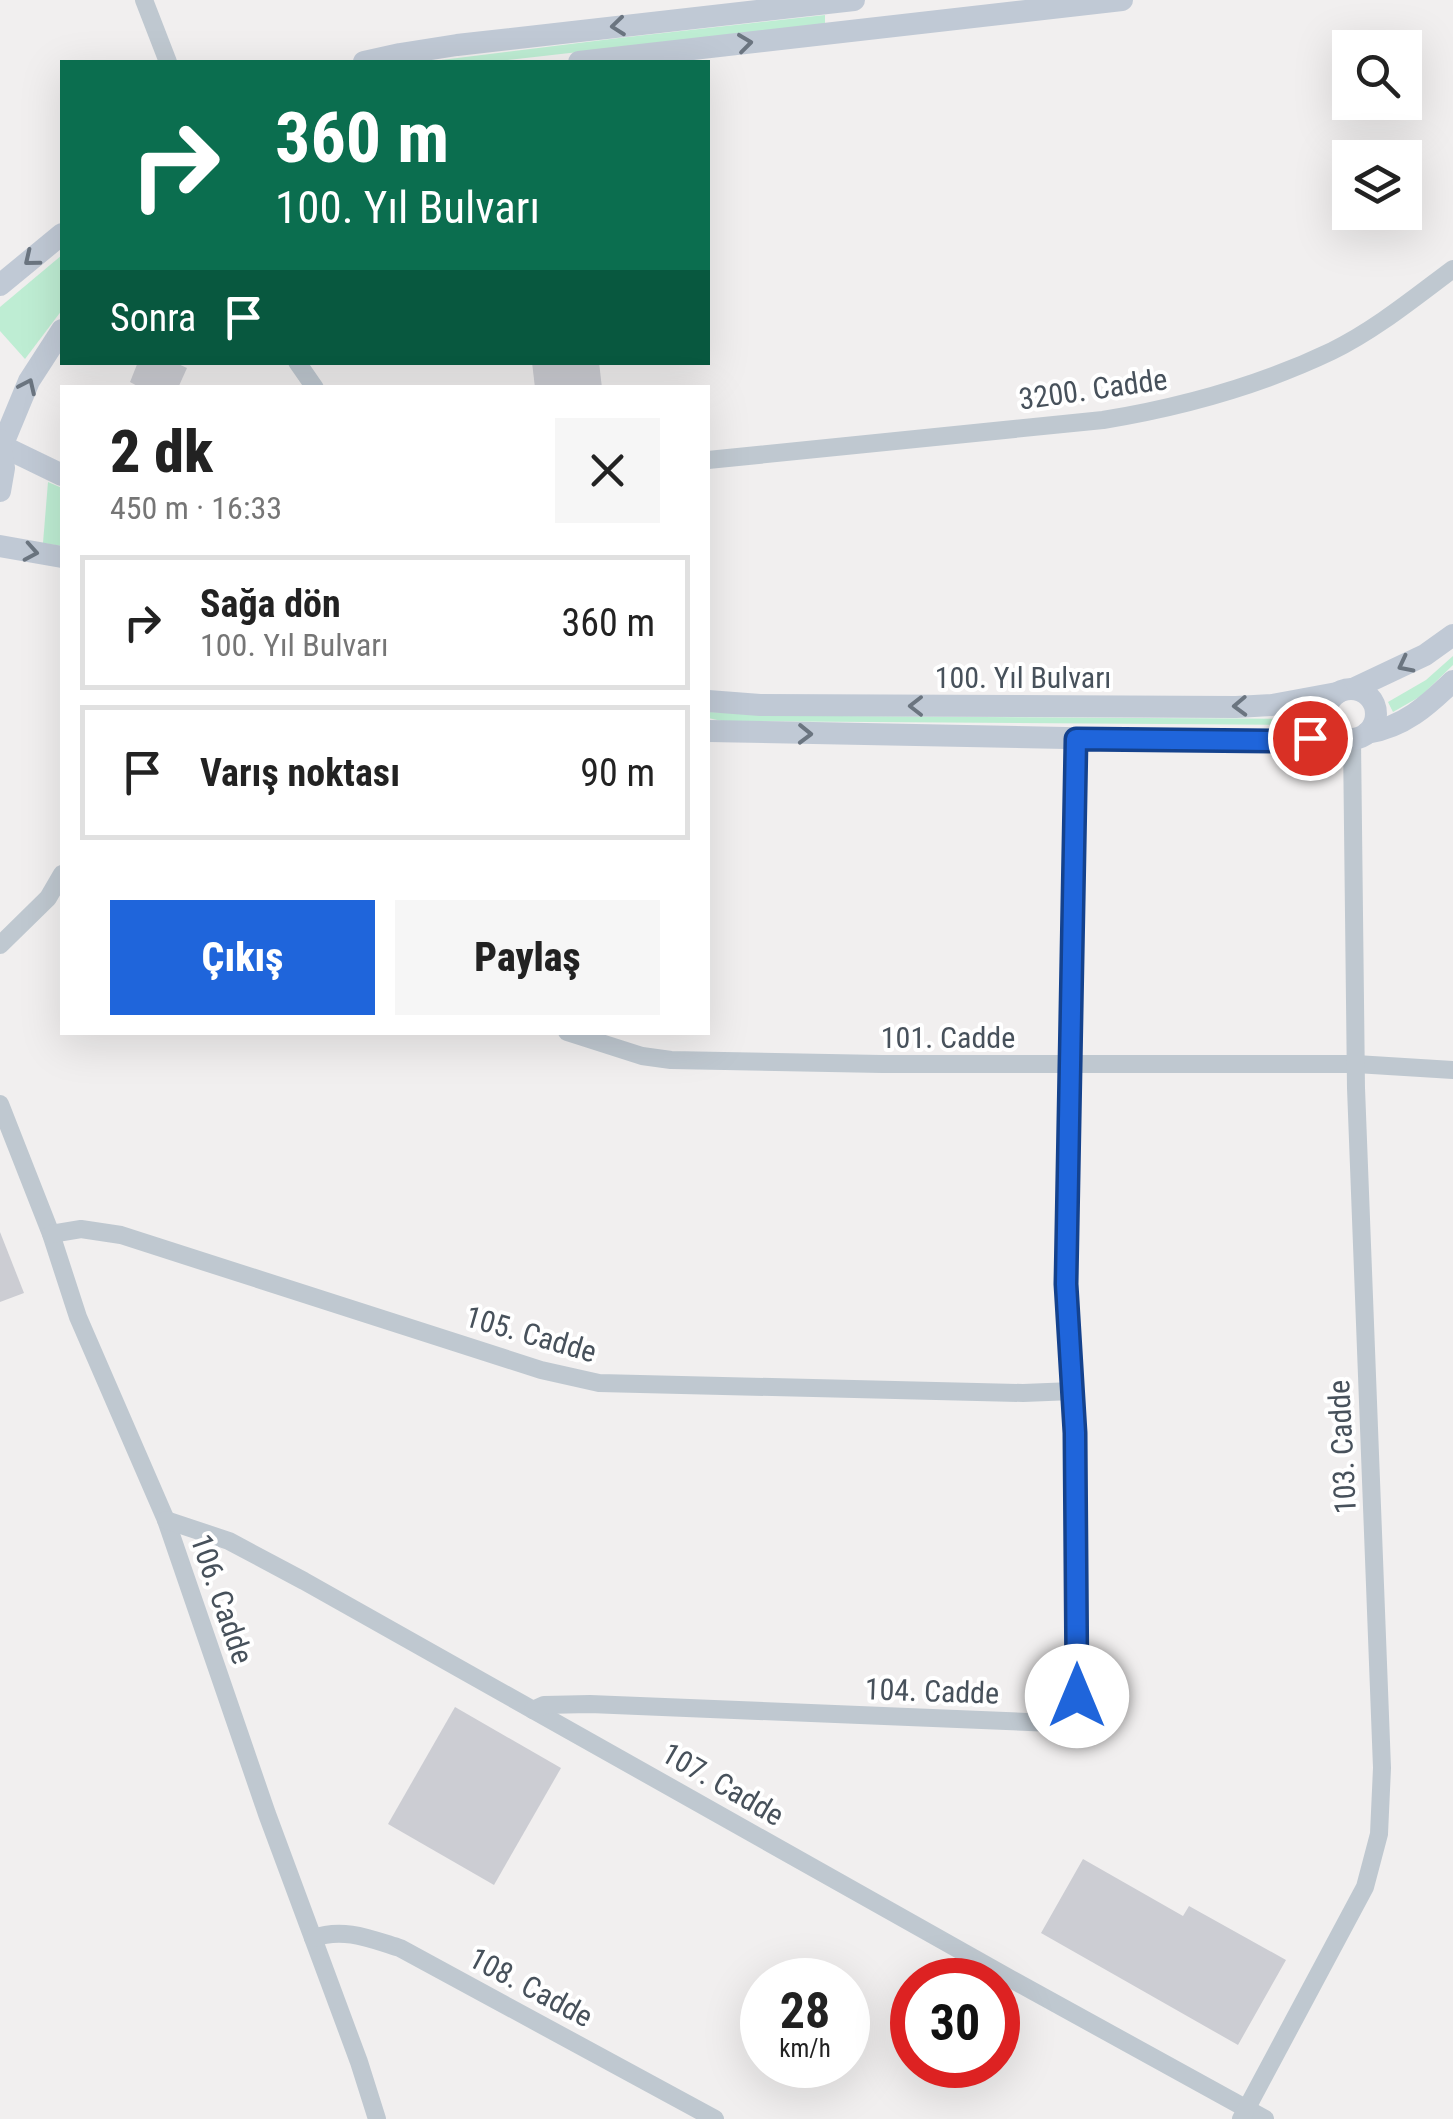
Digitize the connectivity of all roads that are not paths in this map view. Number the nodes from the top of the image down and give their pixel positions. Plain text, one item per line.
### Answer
1 (144, 0) edge
2 (1122, 0) edge
3 (845, 1) edge
4 (974, 9) edge
5 (841, 32) junction
6 (401, 58) edge
7 (167, 60) edge
8 (596, 60) edge
9 (60, 236) edge
10 (1453, 269) edge
11 (0, 286) edge
12 (60, 333) edge
13 (1, 443) edge
14 (710, 460) edge
15 (60, 475) edge
16 (0, 491) edge
17 (0, 546) edge
18 (60, 557) edge
19 (1453, 635) edge
20 (1453, 681) edge
21 (1345, 691) junction
22 (710, 701) edge
23 (710, 730) edge
24 (1352, 736) junction
25 (1076, 739) junction
26 (60, 882) edge
27 (0, 946) edge
28 (576, 1035) edge
29 (1356, 1064) junction
30 (1070, 1065) junction
31 (1453, 1070) edge
32 (0, 1104) edge
33 (51, 1234) junction
34 (1073, 1391) junction
35 (166, 1520) junction
36 (533, 1710) junction
37 (313, 1938) junction
38 (1244, 2114) edge
39 (377, 2119) edge
40 (714, 2119) edge
41 (1265, 2119) edge

1 - 7 street
2 - 4 main road
3 - 5 street
3 -> 6 main road
4 - 5 main road
8 -> 5 main road
9 -> 11 main road
10 - 14 street, 3200. Cadde
13 -> 12 main road
13 - 15 main road
13 - 16 main road
17 -> 18 main road
19 -> 21 main road, 100. Yıl Bulvarı
20 - 24 main road, 100. Yıl Bulvarı
21 -> 22 main road, 100. Yıl Bulvarı
21 - 24 main road
21 - 24 main road
23 -> 25 main road, 100. Yıl Bulvarı
24 - 25 main road, 100. Yıl Bulvarı
24 - 29 street, 103. Cadde
25 - 30 street, 104. Cadde
26 - 27 street
28 - 30 street, 101. Cadde
29 - 30 street, 101. Cadde
29 - 31 street, 101. Cadde
29 - 38 street, 103. Cadde
30 - 34 street, 104. Cadde
32 - 33 street, 106. Cadde
33 - 34 street, 105. Cadde
33 - 35 street, 106. Cadde
34 - 36 street, 104. Cadde
35 - 36 street, 107. Cadde
35 - 37 street, 106. Cadde
36 - 38 street, 107. Cadde
37 - 39 street, 106. Cadde
37 - 40 street, 108. Cadde
38 - 41 street, 107. Cadde

